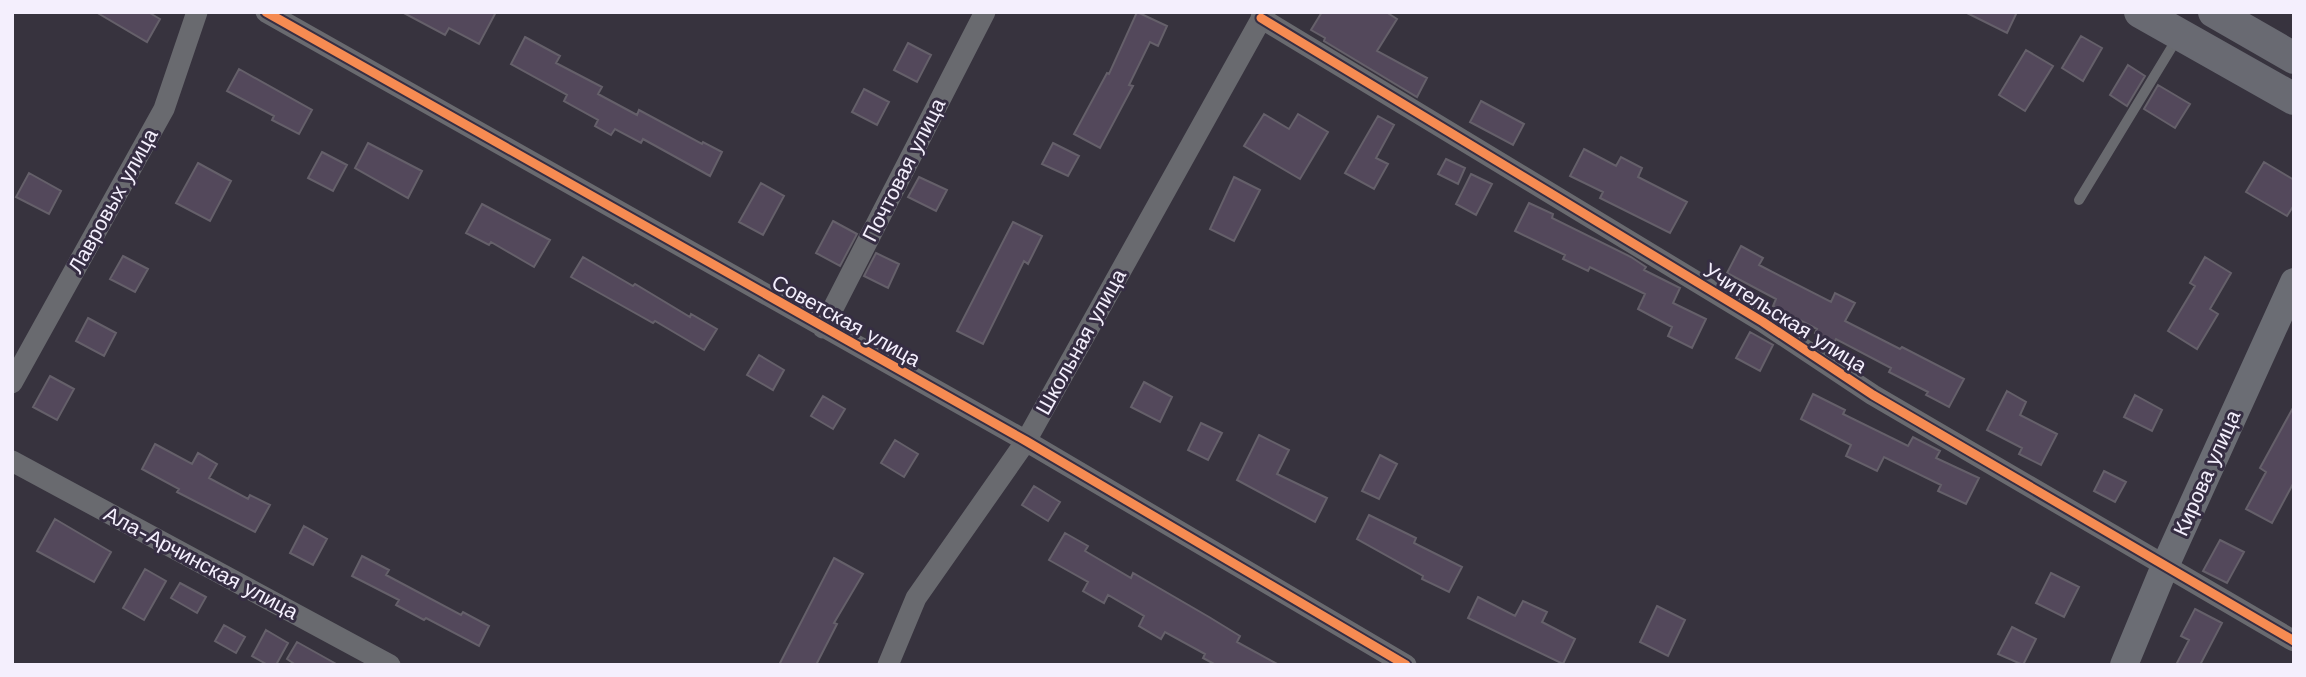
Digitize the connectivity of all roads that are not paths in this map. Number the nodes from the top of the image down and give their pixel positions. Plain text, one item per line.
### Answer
1 (197, 12) edge
2 (266, 12) edge
3 (985, 12) edge
4 (2140, 12) edge
5 (2214, 12) edge
6 (1263, 15) edge
7 (2179, 34) junction
8 (2294, 58) edge
9 (2294, 100) edge
10 (2078, 200) dead end
11 (2294, 282) edge
12 (823, 328) junction
13 (12, 383) edge
14 (1026, 441) junction
15 (12, 461) edge
16 (2165, 566) junction
17 (2294, 641) edge
18 (390, 665) edge
19 (888, 665) edge
20 (1406, 665) edge
21 (2124, 665) edge

1 - 13 street, Лавровых улица
2 - 12 street, Советская улица
3 - 12 street, Почтовая улица
4 - 7 main road
5 - 8 main road
6 - 14 street, Школьная улица
6 - 16 street, Учительская улица
7 - 9 main road
7 - 10 lane
11 - 16 street, Кирова улица
12 - 14 street, Советская улица
14 - 19 street, Школьная улица
14 - 20 street, Советская улица
15 - 18 street, Ала-Арчинская улица
16 - 17 street, Учительская улица
16 - 21 street, Кирова улица

